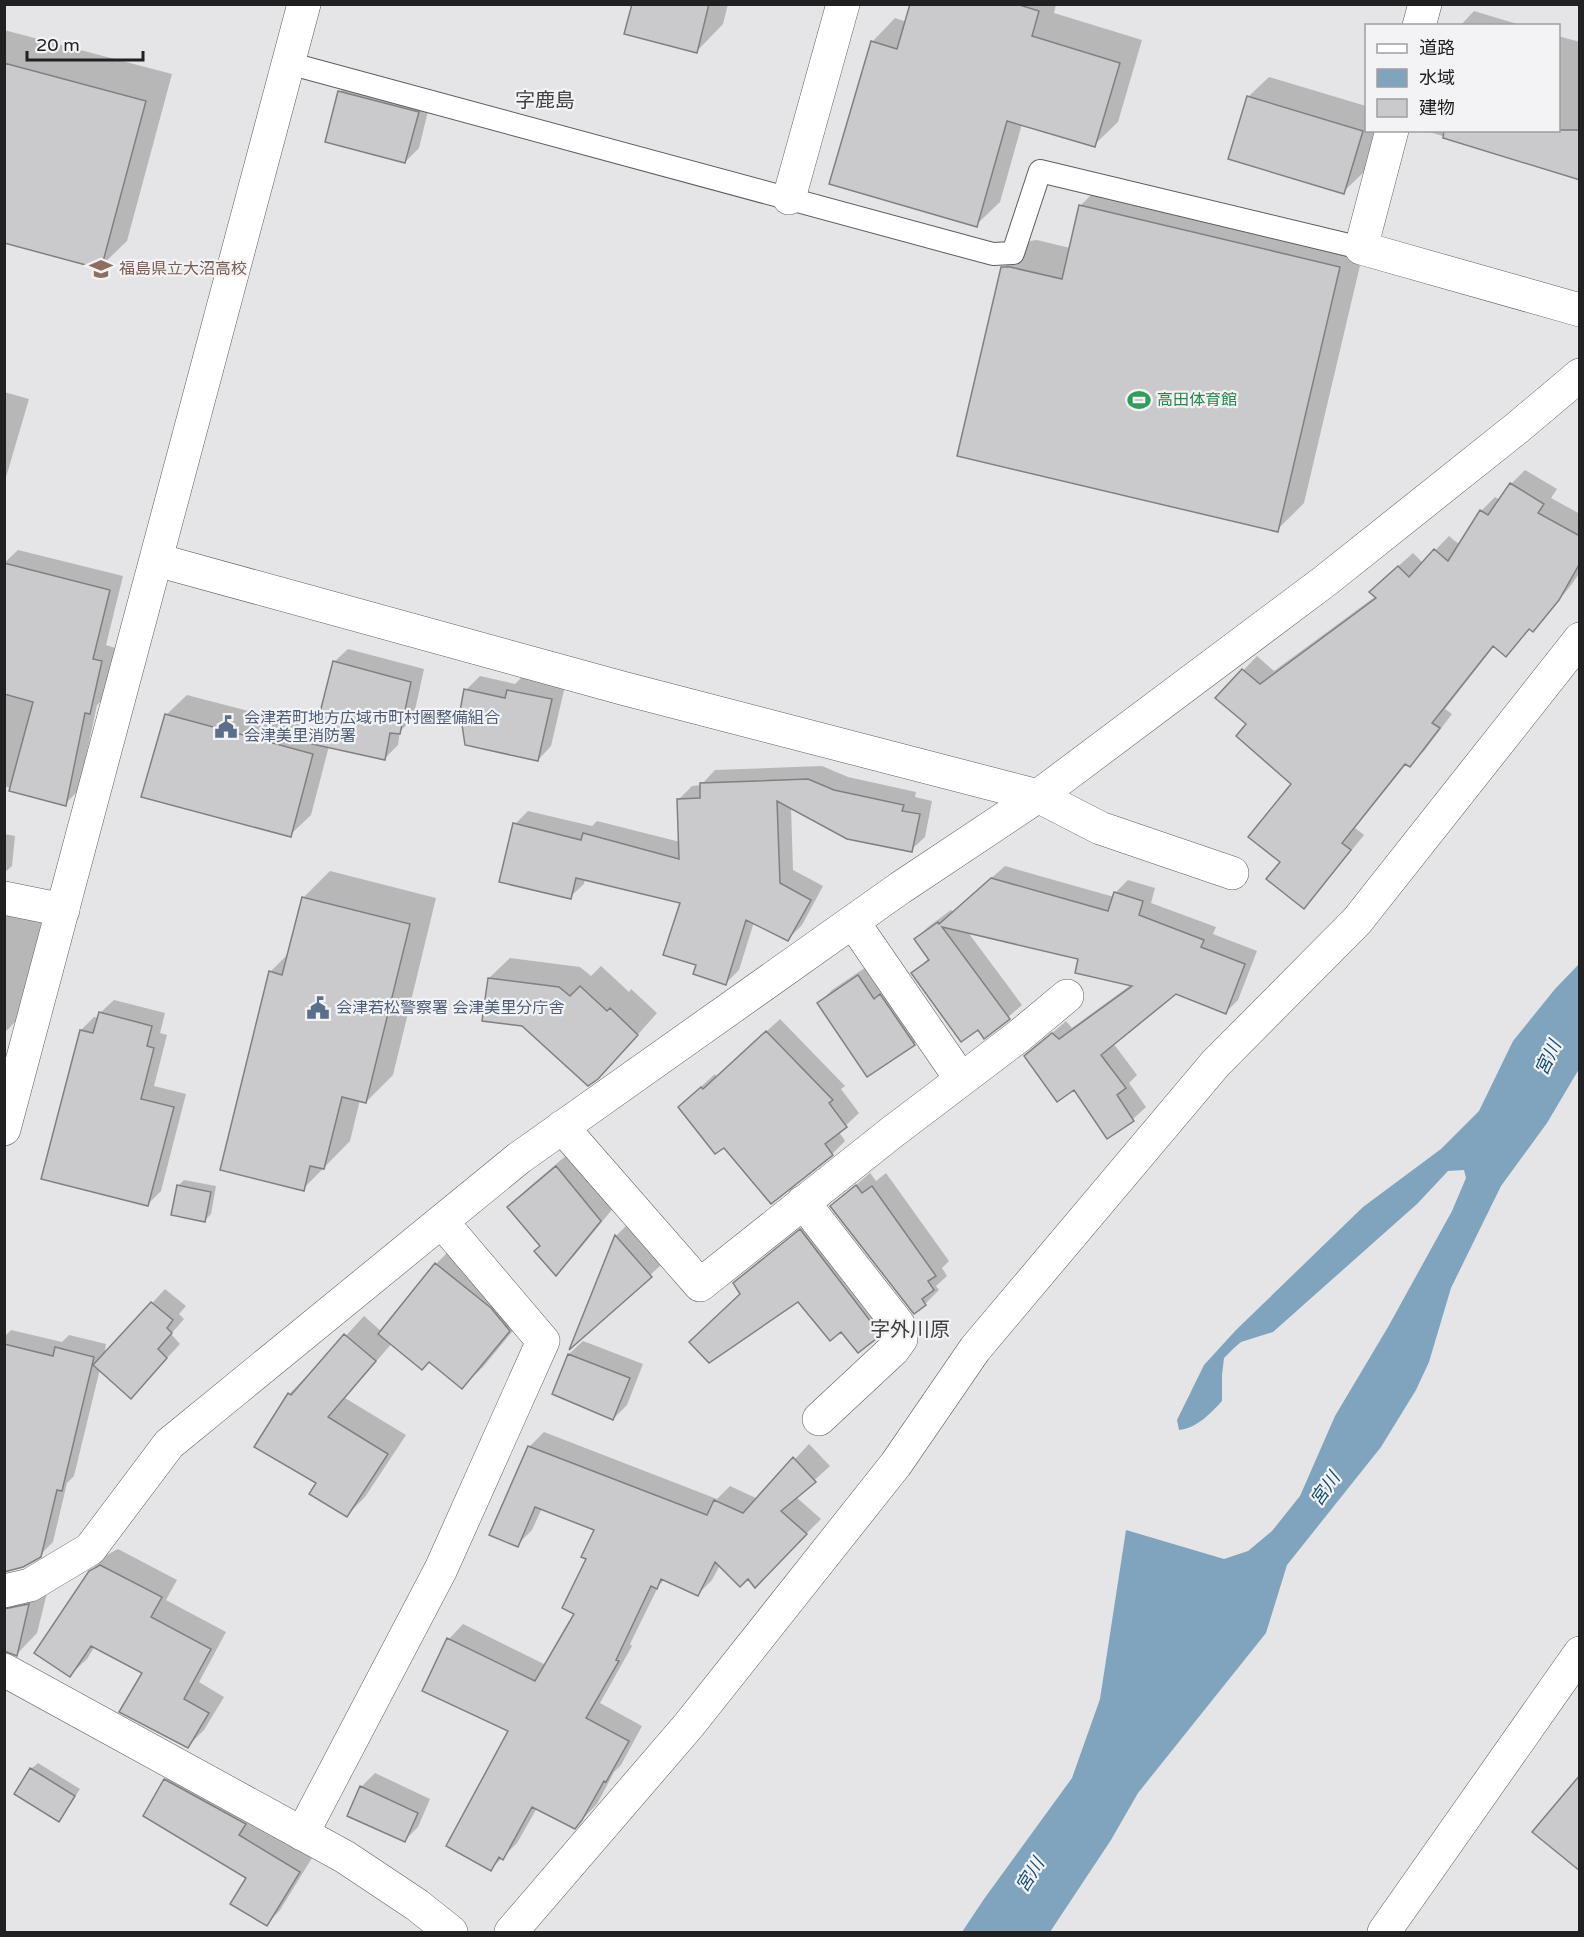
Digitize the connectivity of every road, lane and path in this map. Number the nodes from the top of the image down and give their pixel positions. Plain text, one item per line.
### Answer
1 (304, 4) edge
2 (843, 4) edge
3 (1425, 4) edge
4 (1420, 24) edge
5 (288, 63) junction
6 (1391, 132) edge
7 (789, 198) junction
8 (1361, 248) junction
9 (1580, 310) edge
10 (1580, 375) edge
11 (157, 560) junction
12 (1580, 639) edge
13 (1038, 796) junction
14 (1232, 873) dead end
15 (4, 898) edge
16 (63, 910) junction
17 (853, 922) junction
18 (1067, 996) dead end
19 (961, 1079) junction
20 (562, 1127) junction
21 (4, 1129) edge
22 (803, 1202) junction
23 (442, 1222) junction
24 (819, 1419) dead end
25 (4, 1591) edge
26 (1580, 1653) edge
27 (4, 1670) edge
28 (302, 1834) junction
29 (451, 1932) edge
30 (511, 1932) edge
31 (1384, 1932) edge

1 - 5 street
2 - 7 street
3 - 4 street
5 - 7 lane
5 - 11 street
6 - 8 street
7 - 8 lane
8 - 9 street
10 - 13 street
11 - 13 street
11 - 16 street
12 - 30 street
13 - 14 street
13 - 17 street
15 - 16 street
16 - 21 street
17 - 19 street
17 - 20 street
18 - 19 street
19 - 22 street
20 - 22 street
20 - 23 street
22 - 24 street
23 - 25 street
23 - 28 street
26 - 31 street
27 - 28 street
28 - 29 street

